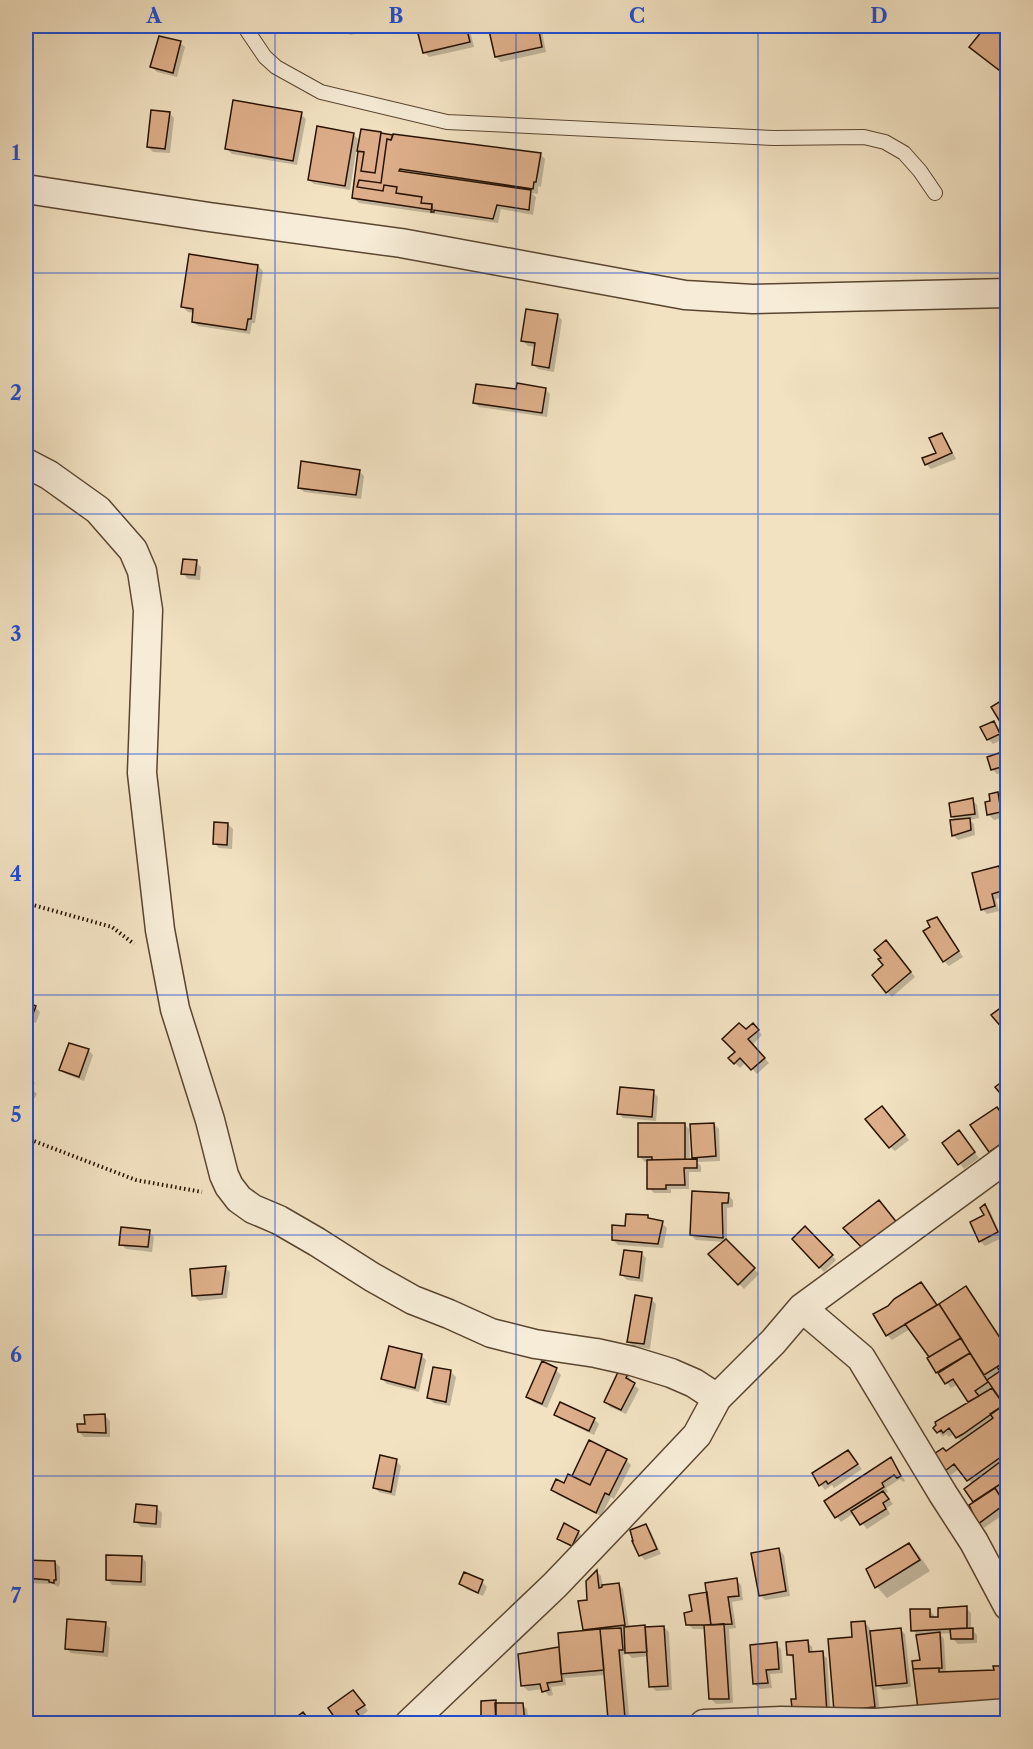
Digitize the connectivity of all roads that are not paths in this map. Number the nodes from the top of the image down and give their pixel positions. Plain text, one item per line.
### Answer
1 (244, 26) edge
2 (26, 189) edge
3 (935, 193) dead end
4 (1008, 293) edge
5 (26, 463) edge
6 (1008, 1157) edge
7 (802, 1308) junction
8 (717, 1398) junction
9 (1008, 1606) edge
10 (1008, 1713) edge
11 (409, 1724) edge
12 (704, 1724) edge

1 - 3 lane
2 - 4 street
5 - 8 street
6 - 7 street
7 - 8 street
7 - 9 street
8 - 11 street
10 - 12 street

